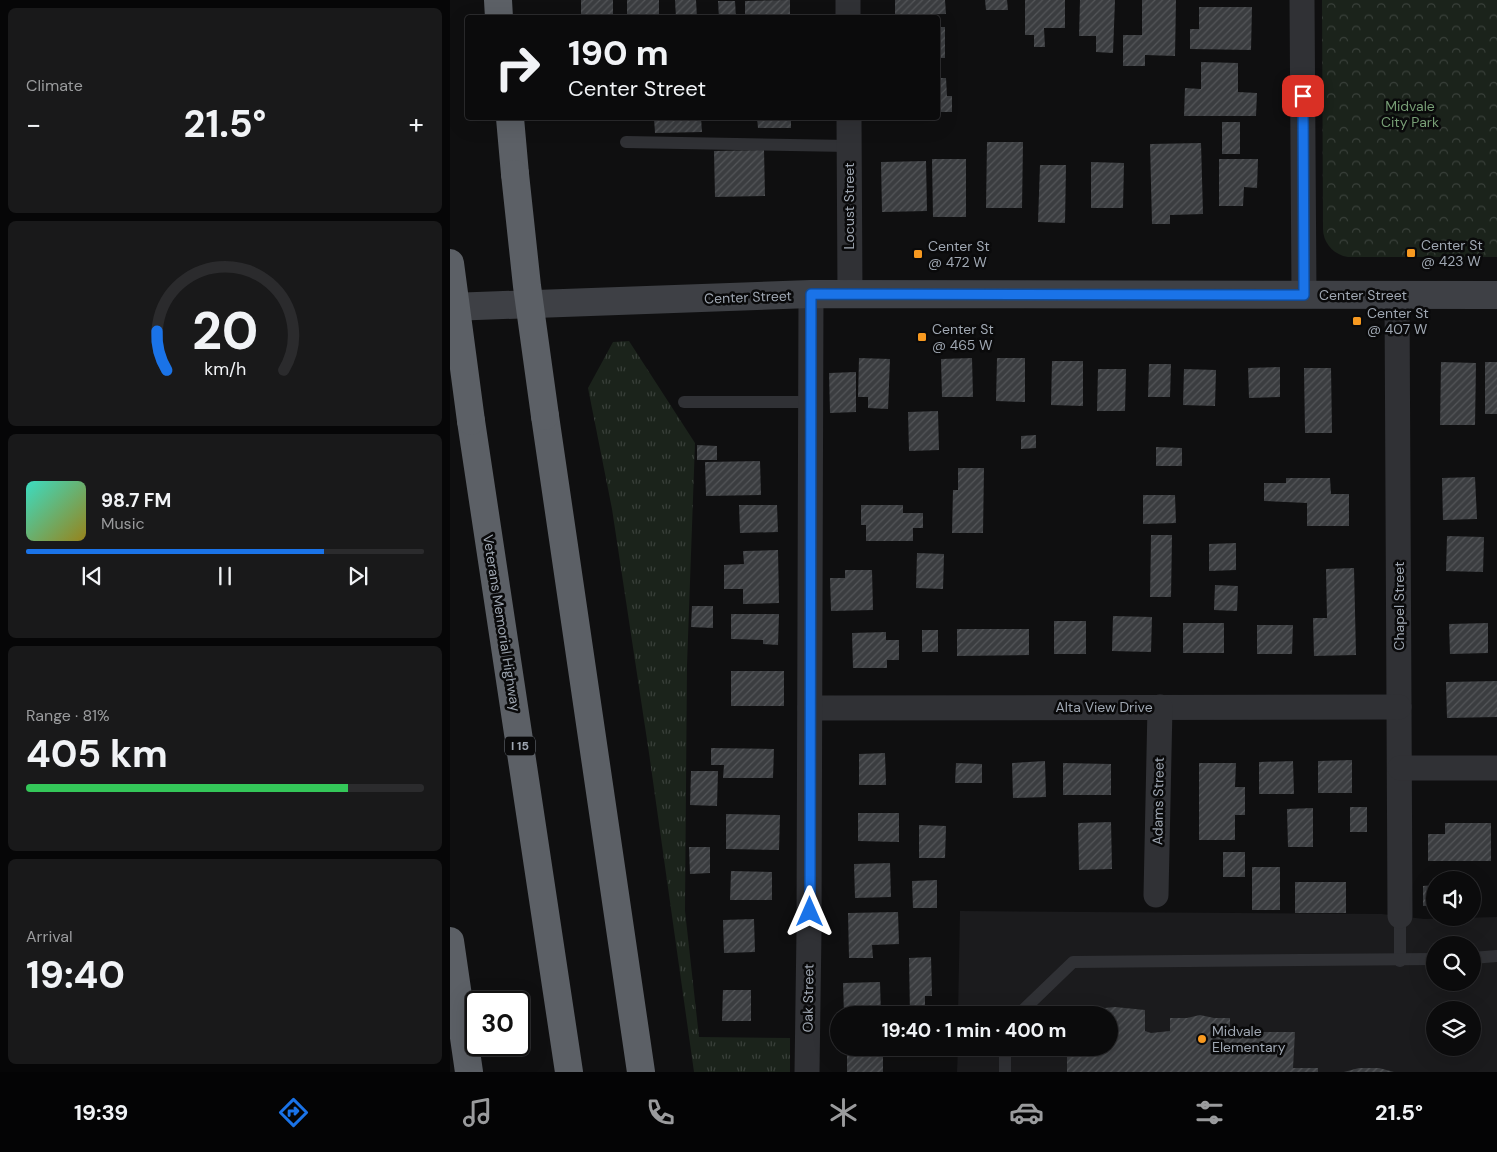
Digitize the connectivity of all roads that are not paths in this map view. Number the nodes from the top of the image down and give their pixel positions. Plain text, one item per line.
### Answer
1 (498, 0) edge
2 (848, 0) edge
3 (1302, 0) edge
4 (499, 15) edge
5 (848, 15) edge
6 (510, 120) edge
7 (849, 120) edge
8 (626, 142) dead end
9 (849, 146) junction
10 (450, 263) edge
11 (811, 294) junction
12 (850, 294) junction
13 (1304, 295) junction
14 (1397, 295) junction
15 (1497, 295) edge
16 (450, 306) edge
17 (684, 402) dead end
18 (811, 402) junction
19 (1399, 706) junction
20 (1160, 707) junction
21 (810, 708) junction
22 (1400, 768) junction
23 (1497, 768) edge
24 (1156, 895) dead end
25 (1400, 916) joint
26 (450, 941) edge
27 (1497, 956) edge
28 (1481, 957) edge
29 (1426, 960) edge
30 (1400, 961) junction
31 (1027, 1006) edge
32 (1005, 1056) edge
33 (469, 1072) edge
34 (570, 1072) edge
35 (641, 1072) edge
36 (806, 1072) edge
37 (1004, 1072) edge

1 - 4 highway
2 - 5 street
3 - 13 street
6 - 35 highway, bridge
7 - 9 street, Locust Street
8 - 9 lane
9 - 12 street, Locust Street
10 - 34 highway, Veterans Memorial Highway / I 15, bridge
11 - 12 main road, Center Street
11 - 16 main road, Center Street
11 - 18 street, Oak Street
12 - 13 main road, Center Street
13 - 14 main road, Center Street
14 - 15 main road, Center Street
14 - 19 street, Chapel Street
17 - 18 lane
18 - 21 street, Oak Street
19 - 20 street, Alta View Drive
19 - 22 street, Chapel Street
20 - 21 street, Alta View Drive
20 - 24 street, Adams Street
21 - 36 street, Oak Street
22 - 23 street
22 - 25 street, Chapel Street
25 - 30 lane
26 - 33 highway
27 - 28 lane
29 - 30 lane
30 - 31 lane
32 - 37 lane

